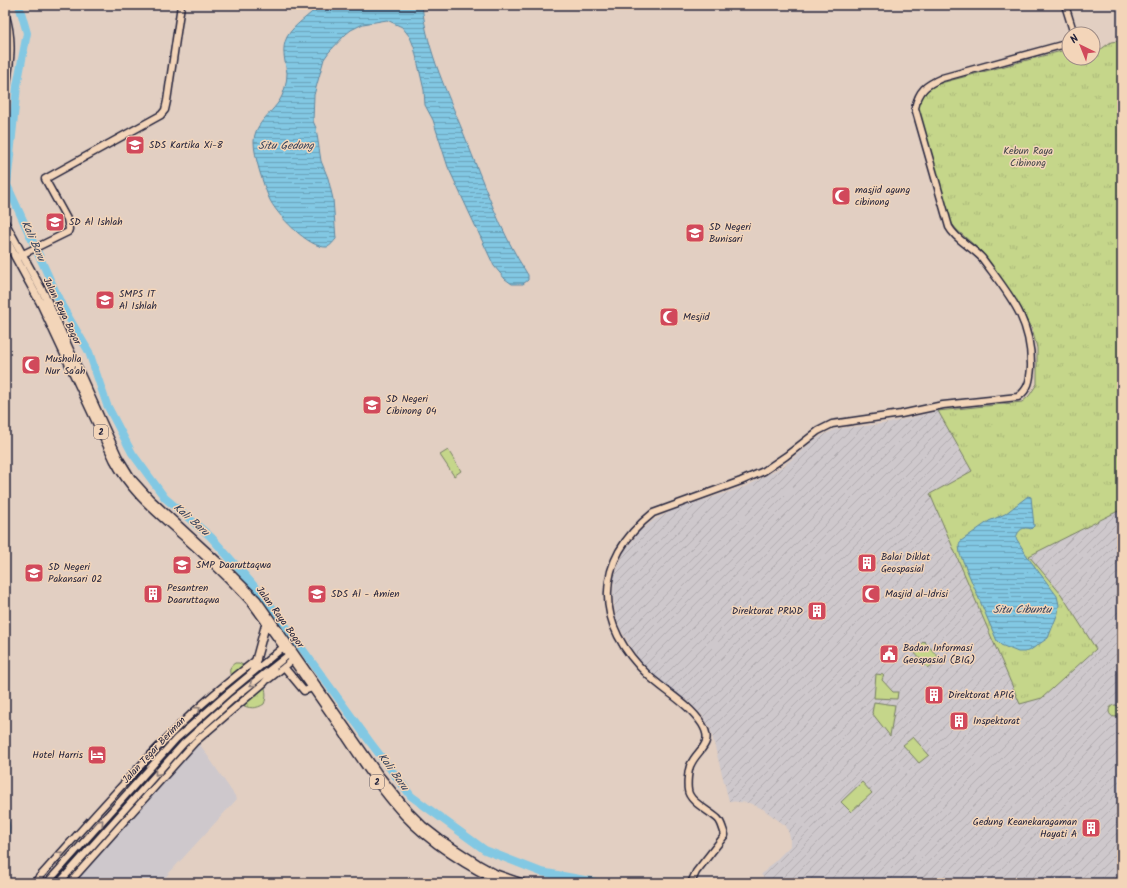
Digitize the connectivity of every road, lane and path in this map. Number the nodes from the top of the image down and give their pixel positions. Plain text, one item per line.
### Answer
1 (181, 5) edge
2 (1065, 5) edge
3 (5, 15) edge
4 (1072, 26) edge
5 (5, 36) edge
6 (1061, 46) edge
7 (5, 55) edge
8 (5, 93) edge
9 (5, 223) edge
10 (5, 238) edge
11 (20, 256) junction
12 (67, 353) junction
13 (266, 623) junction
14 (286, 645) junction
15 (292, 656) junction
16 (257, 659) junction
17 (274, 666) junction
18 (284, 667) junction
19 (253, 671) junction
20 (264, 683) junction
21 (224, 687) junction
22 (312, 688) junction
23 (228, 693) junction
24 (321, 696) junction
25 (477, 866) junction
26 (691, 881) edge
27 (34, 883) edge
28 (47, 883) edge
29 (59, 883) edge
30 (69, 883) edge
31 (504, 883) edge
32 (522, 883) edge

1 - 11 street
2 - 4 street
3 - 8 highway
5 - 7 highway
6 - 26 street
9 - 11 highway, Jalan Raya Bogor / 2
10 - 11 highway, Jalan Raya Bogor / 2
11 - 12 highway, Jalan Raya Bogor / 2
12 - 13 highway, Jalan Raya Bogor / 2
12 - 14 highway, Jalan Raya Bogor / 2
13 - 14 highway, Jalan Raya Bogor / 2
13 - 16 highway
14 - 15 highway, Jalan Raya Bogor / 2
14 - 19 street, Jalan Tegar Beriman
15 - 17 street, Jalan Tegar Beriman
15 - 18 street
15 - 22 highway, Jalan Raya Bogor / 2
15 - 24 highway, Jalan Raya Bogor / 2
16 - 19 highway
16 - 21 street, Jalan Tegar Beriman
17 - 20 street, Jalan Tegar Beriman
17 -> 29 street, Jalan Tegar Beriman
18 - 20 street
18 - 22 street
19 - 23 street, Jalan Tegar Beriman
20 - 30 street, Jalan Tegar Beriman
21 - 23 street
27 -> 21 street, Jalan Tegar Beriman
22 - 24 highway, Jalan Raya Bogor / 2
28 -> 23 street, Jalan Tegar Beriman
24 - 25 highway, Jalan Raya Bogor / 2
25 - 31 highway, Jalan Raya Bogor / 2
25 - 32 highway, Jalan Raya Bogor / 2

